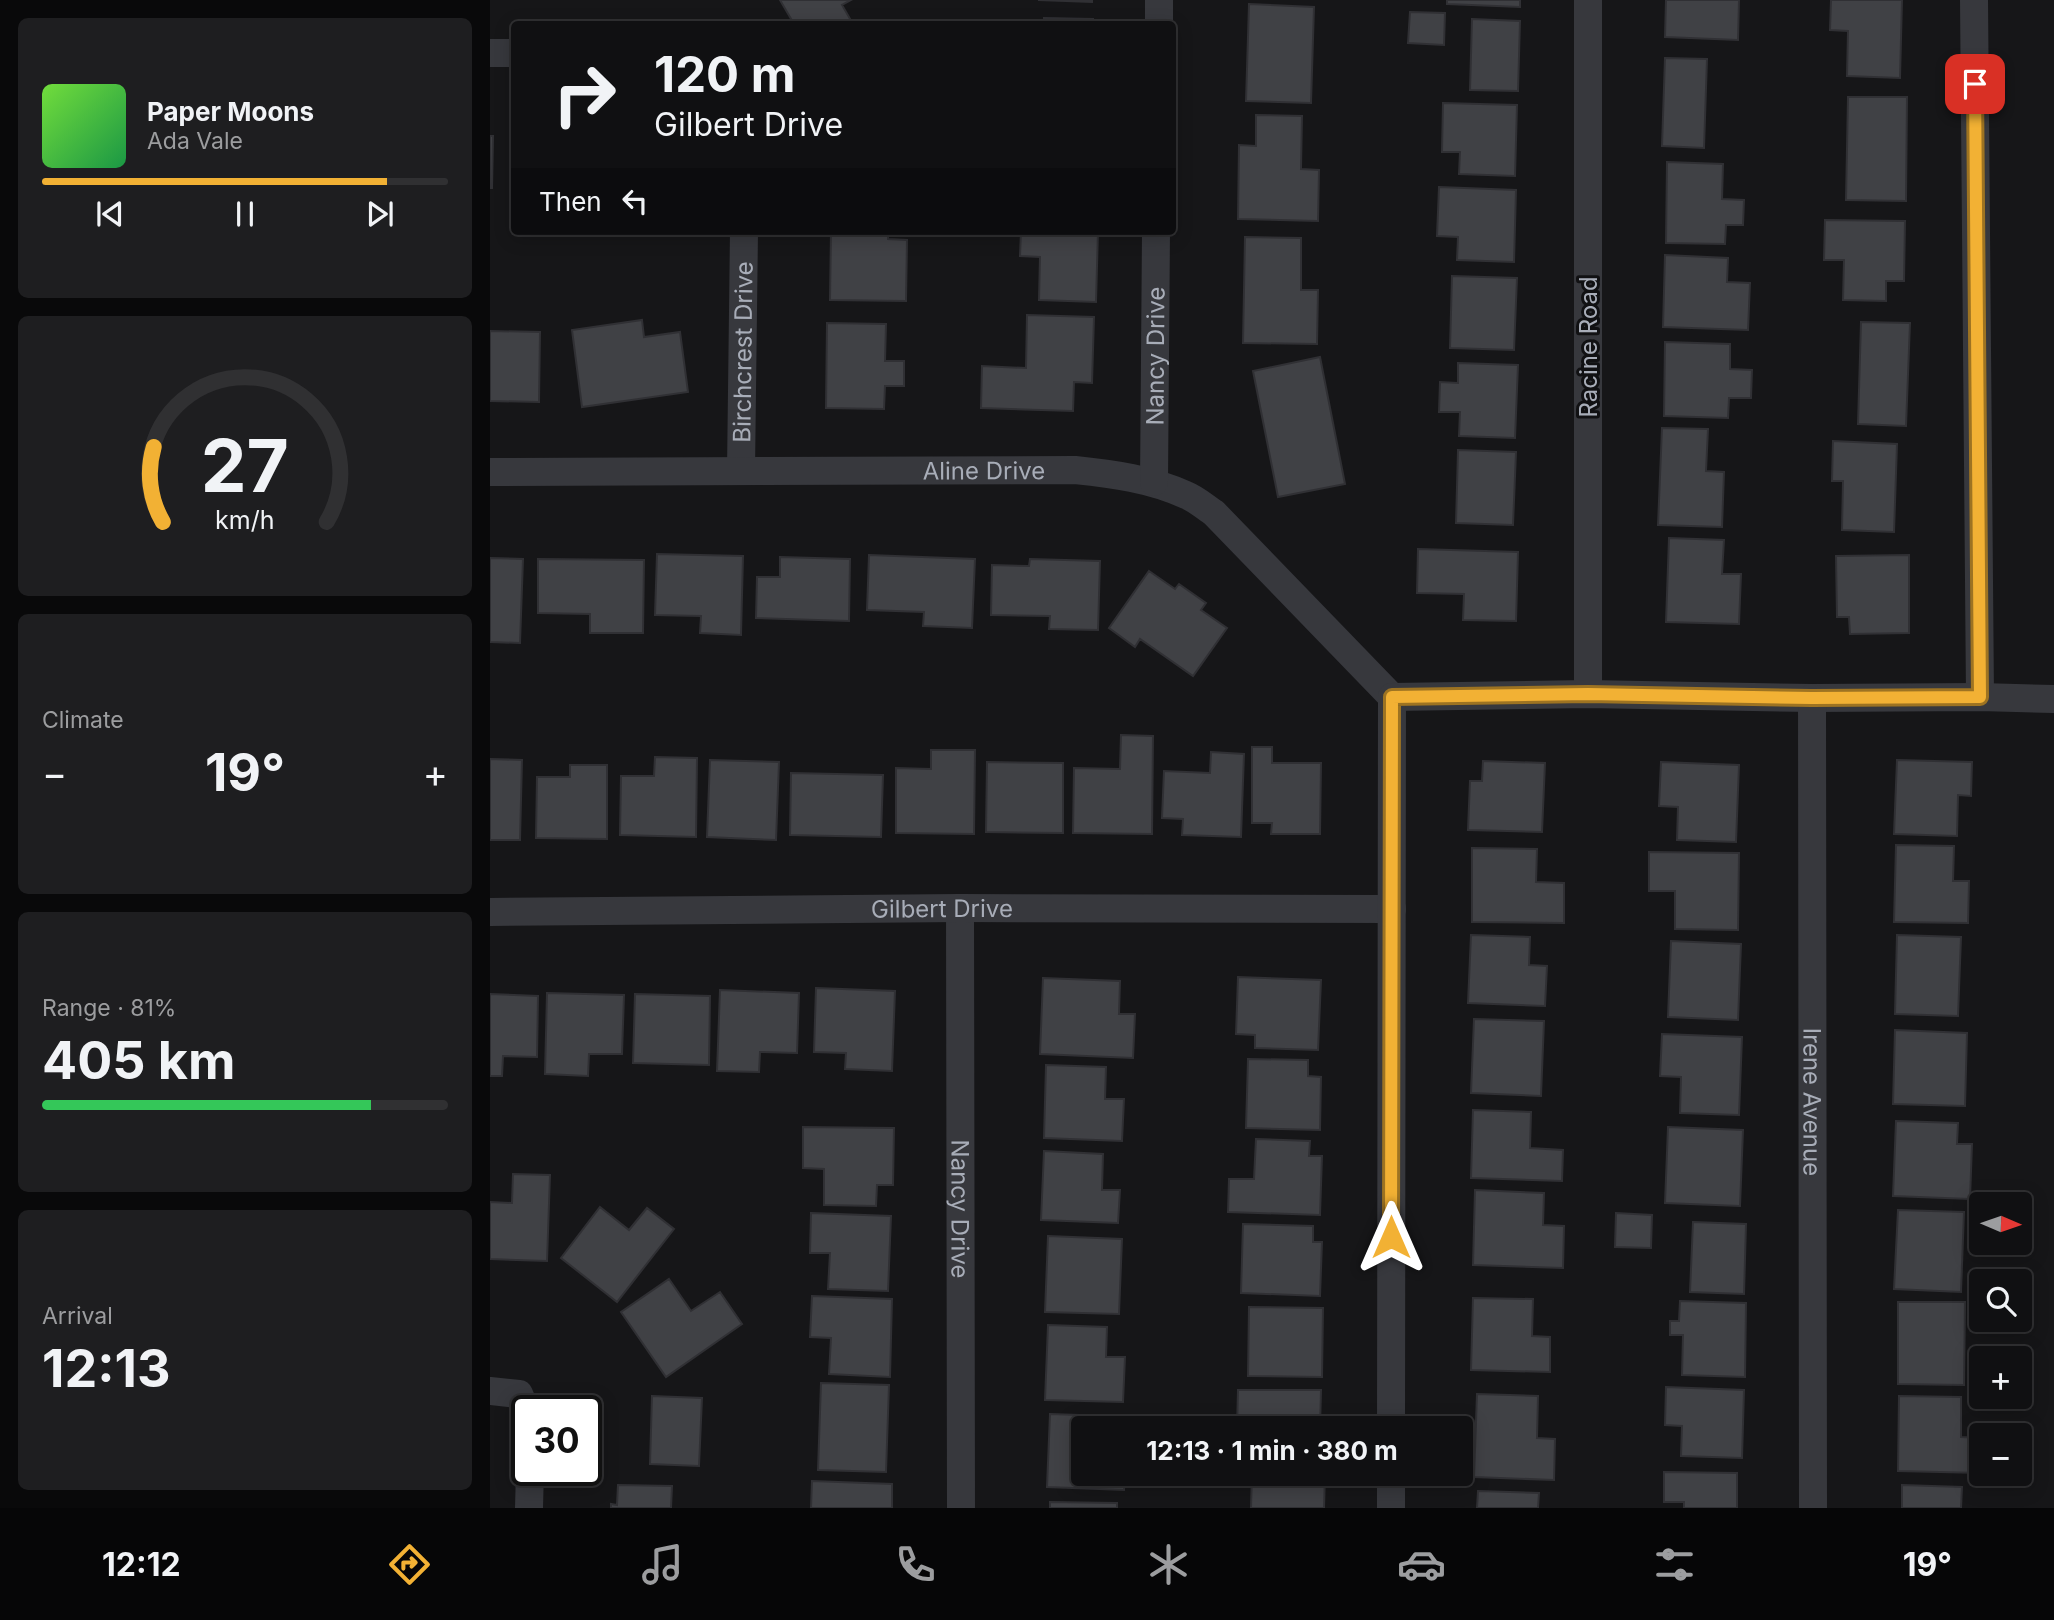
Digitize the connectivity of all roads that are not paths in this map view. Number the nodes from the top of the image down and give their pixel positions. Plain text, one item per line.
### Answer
1 (1159, 0) edge
2 (1588, 0) edge
3 (1974, 0) edge
4 (1159, 21) edge
5 (490, 53) edge
6 (511, 53) edge
7 (744, 235) edge
8 (1157, 235) edge
9 (741, 471) junction
10 (490, 472) edge
11 (1154, 482) junction
12 (1588, 694) junction
13 (1392, 697) junction
14 (1980, 697) junction
15 (1812, 698) junction
16 (2054, 699) edge
17 (960, 908) junction
18 (1392, 909) junction
19 (490, 912) edge
20 (490, 1391) edge
21 (511, 1399) edge
22 (1391, 1416) edge
23 (530, 1486) edge
24 (1391, 1486) edge
25 (529, 1508) edge
26 (961, 1508) edge
27 (1391, 1508) edge
28 (1813, 1508) edge

1 - 4 street
2 - 12 street, Racine Road
3 - 14 street
5 - 6 street
7 - 9 street, Birchcrest Drive
8 - 11 street, Nancy Drive
9 - 10 street, Aline Drive
9 - 11 street, Aline Drive
11 - 13 street, Aline Drive
12 - 13 street
12 - 15 street
13 - 18 street
14 - 15 street
14 - 16 street
15 - 28 street, Irene Avenue
17 - 18 street, Gilbert Drive
17 - 19 street, Gilbert Drive
17 - 26 street, Nancy Drive
18 - 22 street
20 - 21 street
23 - 25 street
24 - 27 street

